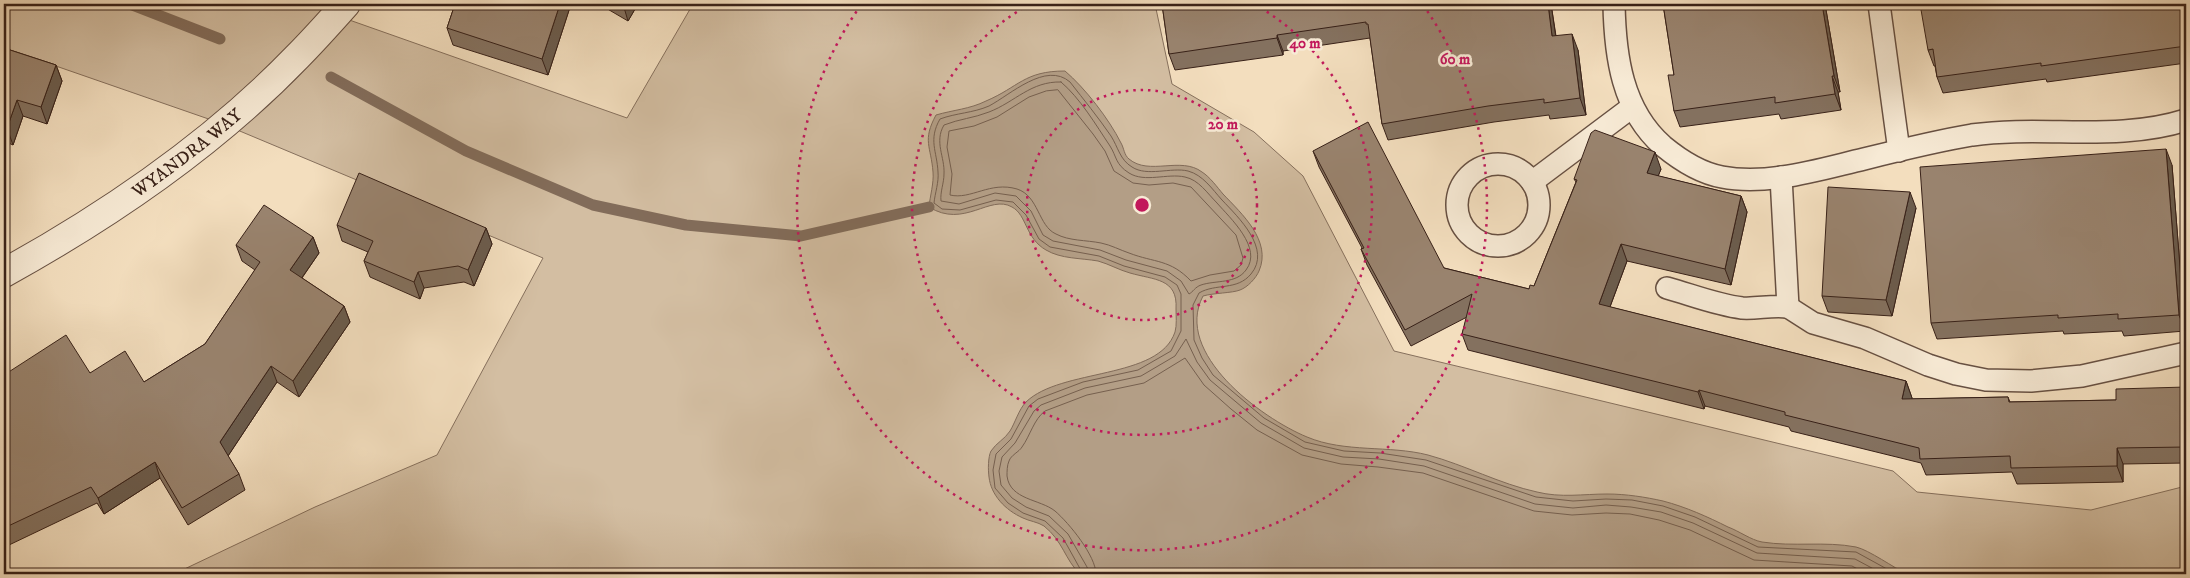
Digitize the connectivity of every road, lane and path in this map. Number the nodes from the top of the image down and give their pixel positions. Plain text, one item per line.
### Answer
1 (346, 4) edge
2 (1614, 4) edge
3 (1879, 4) edge
4 (1632, 107) junction
5 (2186, 120) edge
6 (1899, 151) junction
7 (1781, 177) junction
8 (1532, 182) dead end
9 (4, 273) edge
10 (1667, 288) dead end
11 (1788, 307) junction
12 (2186, 353) edge

1 - 9 street, WYANDRA WAY
2 - 4 lane
3 - 6 lane
4 - 7 lane
4 - 8 lane
5 - 6 lane
6 - 7 lane
7 - 11 lane
10 - 11 lane
11 - 12 lane

